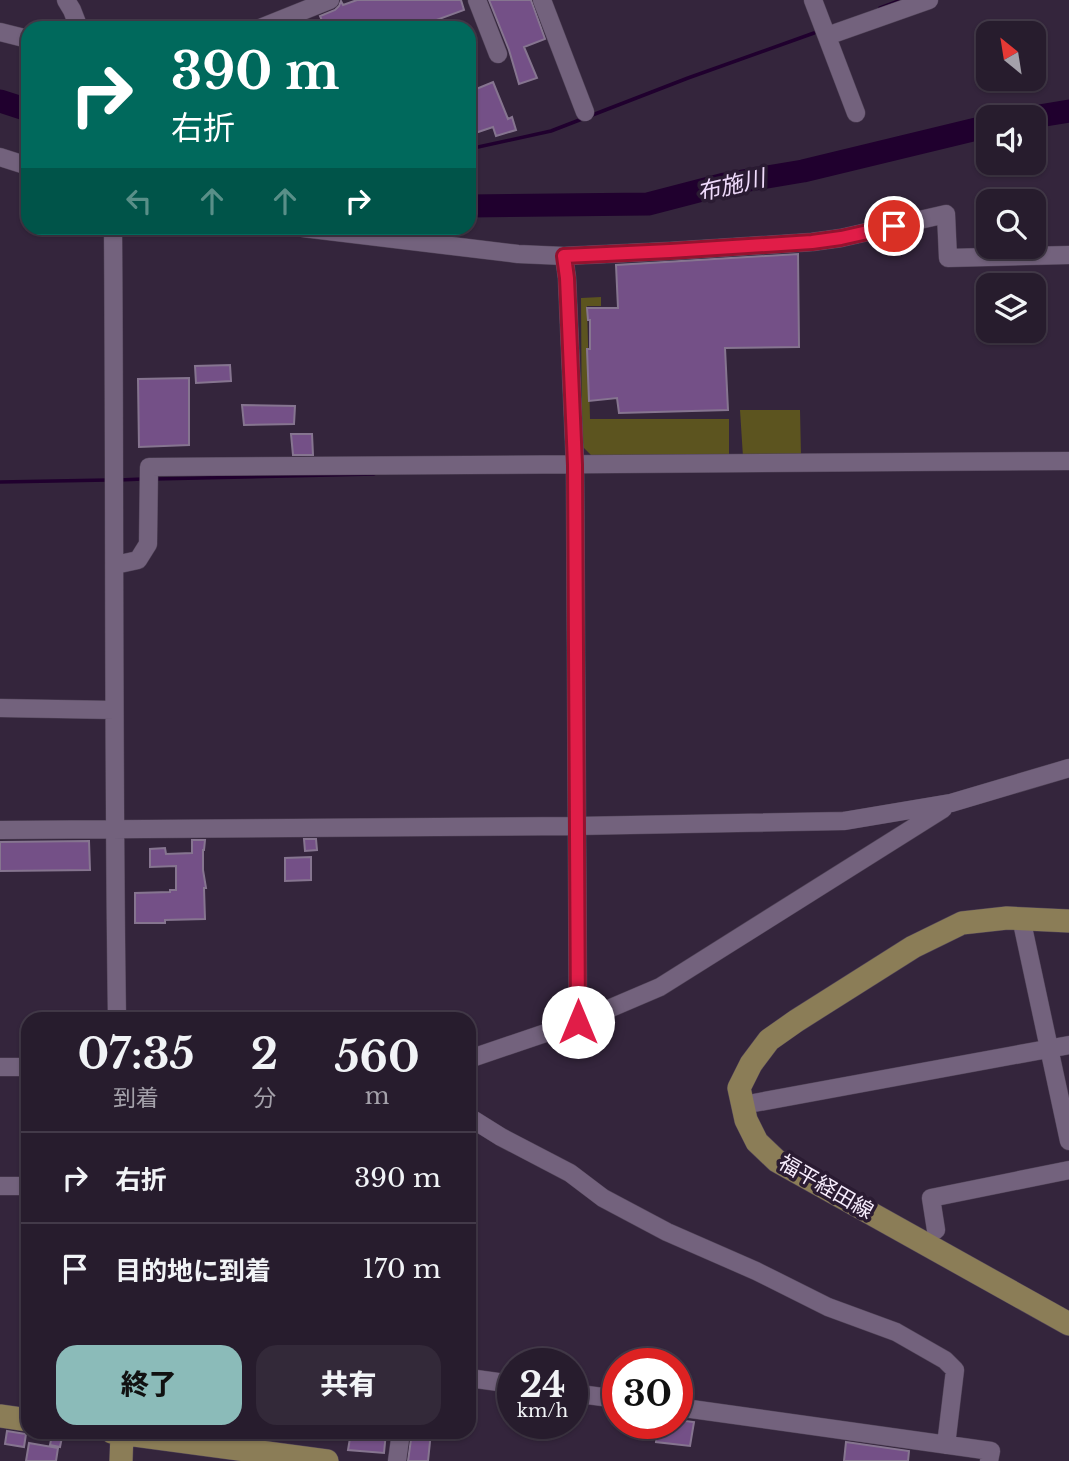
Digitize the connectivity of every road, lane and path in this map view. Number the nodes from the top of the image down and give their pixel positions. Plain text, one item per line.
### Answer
1 (66, 0) edge
2 (330, 0) edge
3 (477, 0) edge
4 (542, 0) edge
5 (813, 0) edge
6 (929, 0) edge
7 (76, 21) edge
8 (278, 21) edge
9 (0, 32) edge
10 (21, 36) edge
11 (827, 36) junction
12 (498, 54) dead end
13 (586, 112) dead end
14 (856, 113) dead end
15 (0, 157) edge
16 (21, 164) edge
17 (113, 235) edge
18 (361, 235) edge
19 (564, 256) junction
20 (1069, 256) edge
21 (1069, 461) edge
22 (575, 465) junction
23 (115, 565) junction
24 (0, 708) edge
25 (114, 710) junction
26 (1069, 768) edge
27 (951, 803) junction
28 (577, 826) junction
29 (114, 829) junction
30 (0, 830) edge
31 (1021, 918) junction
32 (1069, 921) edge
33 (117, 1012) edge
34 (578, 1022) junction
35 (1069, 1045) edge
36 (1049, 1049) junction
37 (476, 1057) edge
38 (0, 1067) edge
39 (21, 1067) edge
40 (743, 1105) junction
41 (476, 1121) edge
42 (1069, 1141) edge
43 (1069, 1170) edge
44 (0, 1186) edge
45 (21, 1186) edge
46 (936, 1230) dead end
47 (1069, 1324) edge
48 (476, 1379) edge
49 (497, 1382) edge
50 (693, 1409) edge
51 (0, 1416) edge
52 (21, 1419) edge
53 (119, 1439) edge
54 (169, 1439) edge
55 (400, 1439) edge
56 (946, 1445) junction
57 (121, 1461) edge
58 (327, 1461) edge
59 (397, 1461) edge
60 (989, 1461) edge

1 - 7 street
2 - 8 street
3 - 12 street
4 - 13 street
5 - 11 street
6 - 11 street
9 - 10 street
11 - 14 street
15 - 16 street
17 - 23 street
18 - 19 street
19 - 20 street
19 - 22 street
21 - 22 street
22 - 23 street
22 - 28 street
23 - 25 street
24 - 25 street
25 - 29 street
26 - 27 street
27 - 28 street
27 - 34 street
28 - 29 street
28 - 34 street
29 - 30 street
29 - 33 street
31 - 32 main road, 福平経田線
31 - 36 street
31 - 40 main road, 福平経田線
34 - 37 street
35 - 36 street
36 - 40 street
36 - 42 street
38 - 39 street
40 - 47 main road, 福平経田線
41 - 56 street
43 - 46 street
44 - 45 street
48 - 49 street
50 - 56 street
51 - 52 main road
53 - 57 main road
54 - 58 main road
55 - 59 street
56 - 60 street

